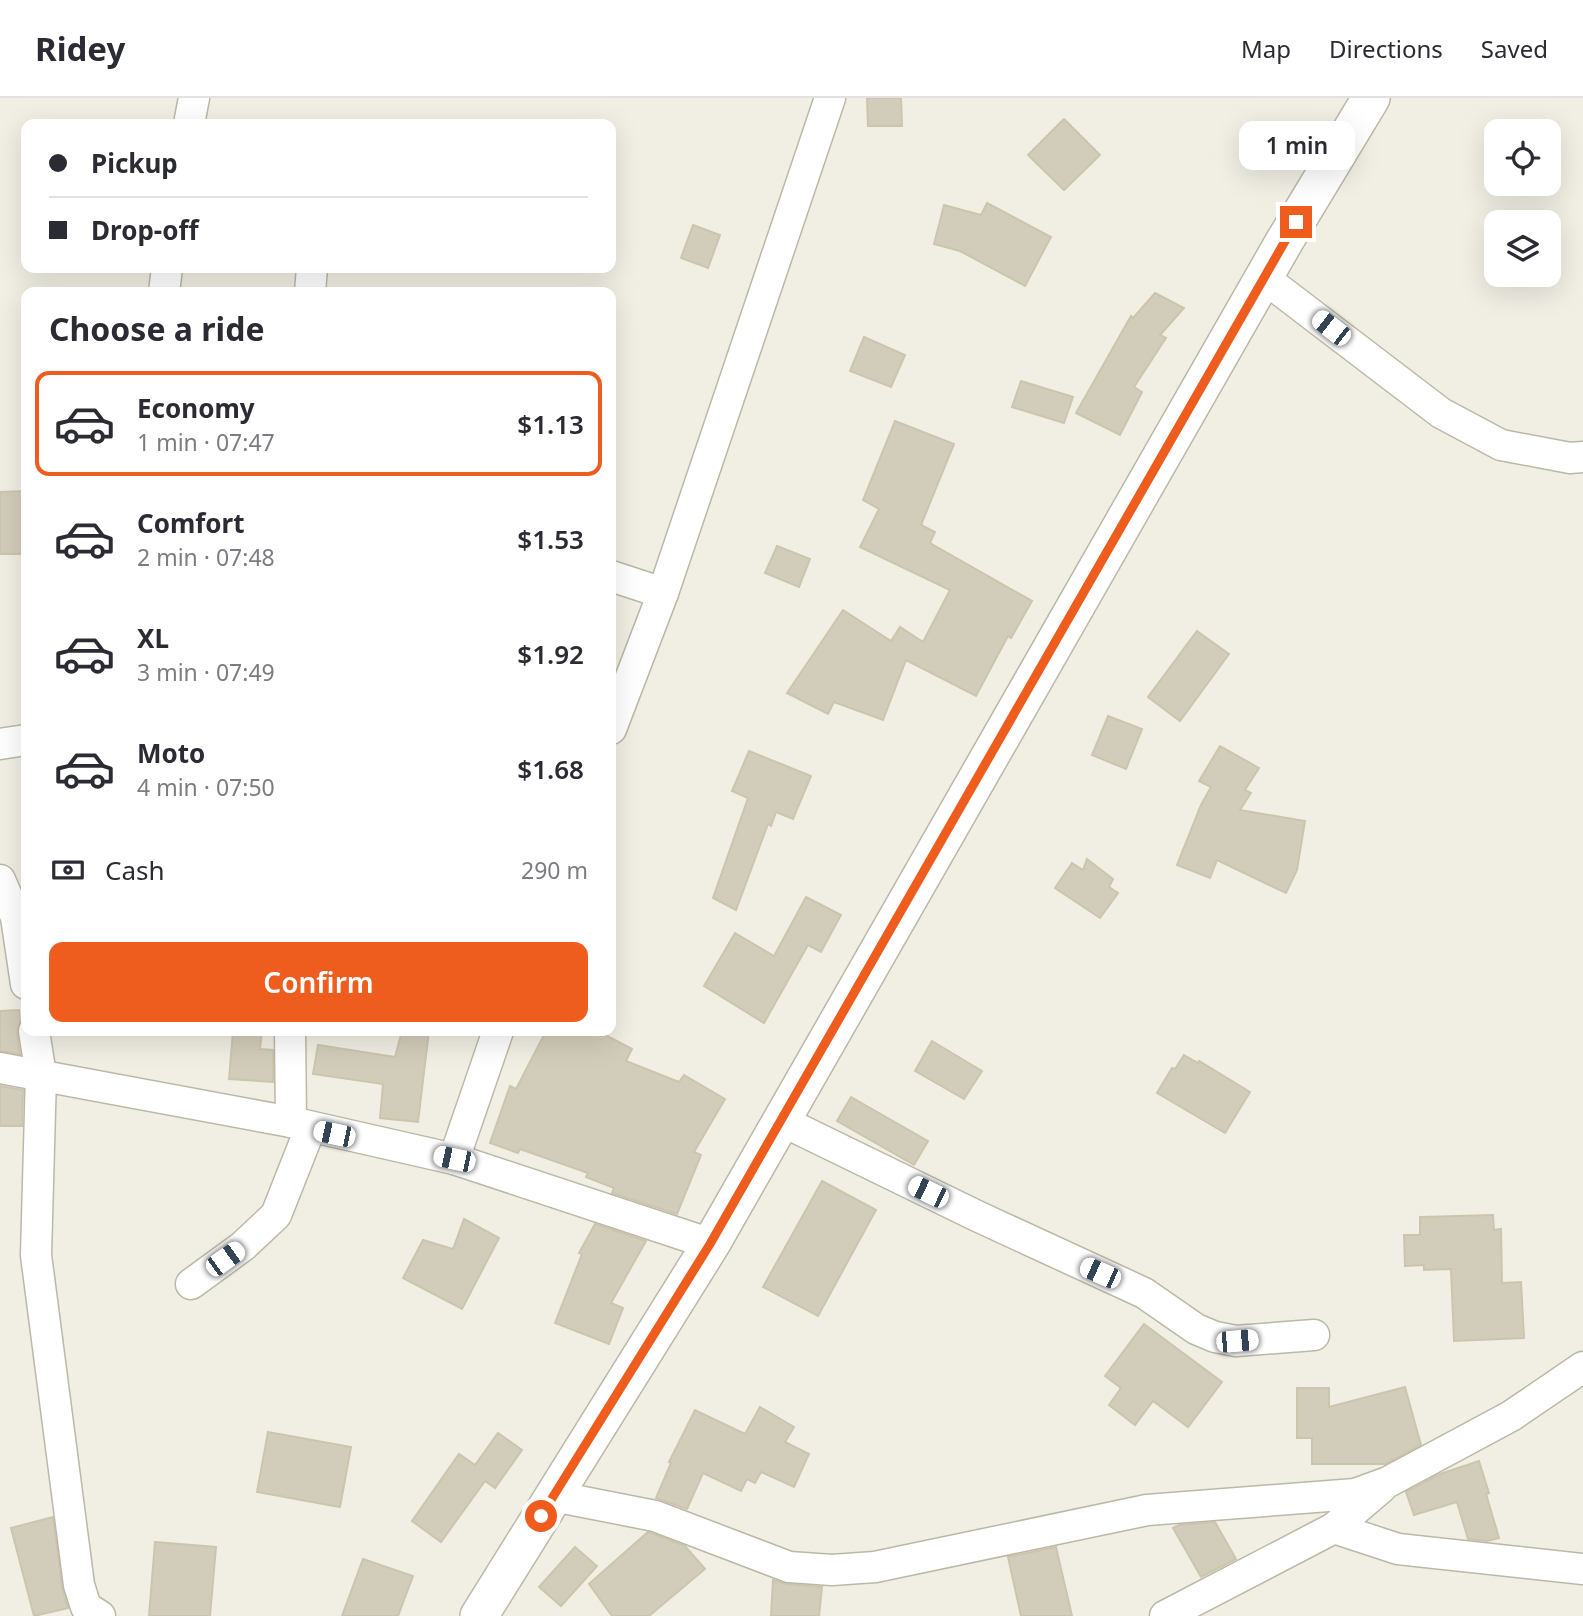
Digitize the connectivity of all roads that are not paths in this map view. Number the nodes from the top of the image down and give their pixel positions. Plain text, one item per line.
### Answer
1 (194, 98) edge
2 (830, 98) edge
3 (1371, 98) edge
4 (190, 119) edge
5 (1264, 278) junction
6 (1583, 457) edge
7 (616, 578) edge
8 (663, 593) junction
9 (616, 716) edge
10 (21, 741) edge
11 (0, 744) edge
12 (0, 880) edge
13 (21, 950) edge
14 (35, 1036) edge
15 (291, 1036) edge
16 (496, 1036) edge
17 (0, 1068) edge
18 (40, 1074) junction
19 (780, 1120) junction
20 (300, 1126) junction
21 (454, 1159) junction
22 (710, 1244) junction
23 (191, 1283) dead end
24 (1314, 1335) dead end
25 (1583, 1367) edge
26 (1388, 1482) junction
27 (553, 1496) junction
28 (1334, 1528) junction
29 (1583, 1569) edge
30 (100, 1616) edge
31 (479, 1616) edge
32 (1165, 1616) edge

1 - 4 street
2 - 8 street
3 - 5 street
5 - 6 street
5 - 19 street
7 - 8 street
8 - 9 street
10 - 11 street
12 - 13 street
14 - 18 street
15 - 20 street
16 - 21 street
17 - 18 street
18 - 20 street
18 - 30 street
19 - 22 street
19 - 24 street
20 - 21 street
20 - 23 street
21 - 22 street
22 - 27 street
25 - 26 street
26 - 27 street
26 - 28 street
27 - 31 street
28 - 29 street
28 - 32 street

